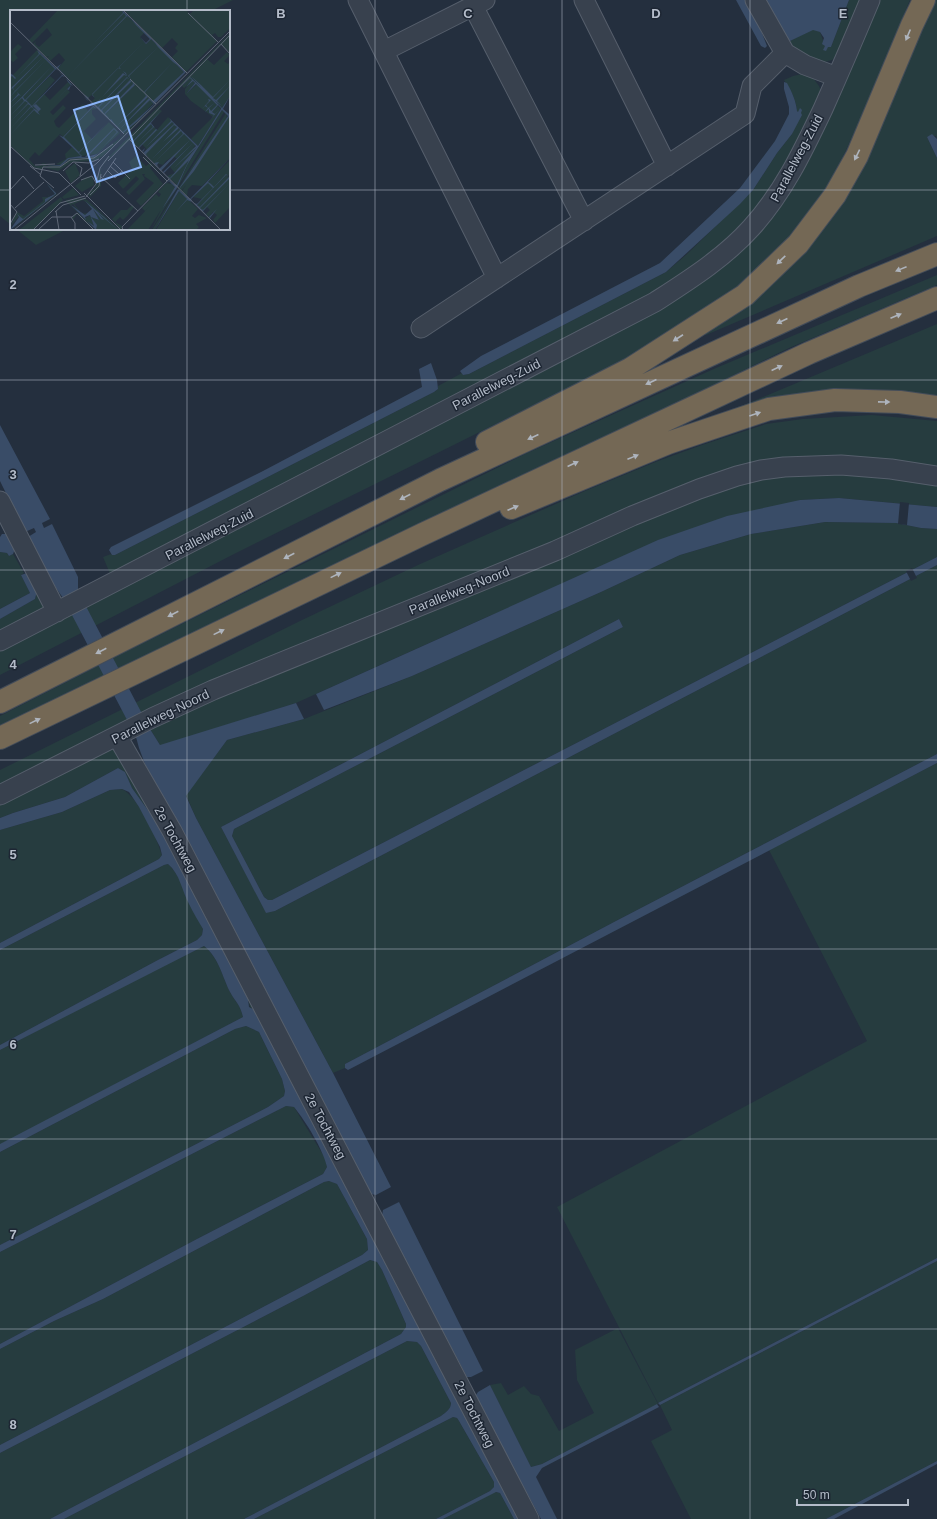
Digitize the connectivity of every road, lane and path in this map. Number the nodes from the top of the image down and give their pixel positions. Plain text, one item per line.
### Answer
1 (358, 0) edge
2 (584, 0) edge
3 (755, 0) edge
4 (870, 0) edge
5 (924, 0) edge
6 (479, 3) edge
7 (384, 51) junction
8 (785, 53) junction
9 (837, 77) junction
10 (667, 166) junction
11 (584, 221) junction
12 (937, 254) edge
13 (497, 278) junction
14 (937, 298) edge
15 (421, 328) dead end
16 (937, 407) edge
17 (937, 476) edge
18 (440, 480) junction
19 (0, 501) edge
20 (423, 534) junction
21 (61, 610) junction
22 (0, 641) edge
23 (0, 702) edge
24 (122, 734) junction
25 (0, 738) edge
26 (0, 795) edge
27 (529, 1519) edge

1 - 7 street
2 - 10 street
3 - 8 street
4 - 9 street, Parallelweg-Zuid
5 -> 18 highway
6 - 7 street
6 - 11 street
7 - 13 street
8 - 9 street
8 - 10 street
9 - 21 street, Parallelweg-Zuid
10 - 11 street
11 - 13 street
12 -> 18 highway
13 - 15 street
20 -> 14 highway
20 -> 16 highway
17 - 24 street, Parallelweg-Noord
18 -> 23 highway
19 - 21 street
25 -> 20 highway
21 - 22 street, Parallelweg-Zuid
24 - 26 street, Parallelweg-Noord
24 - 27 street, 2e Tochtweg

